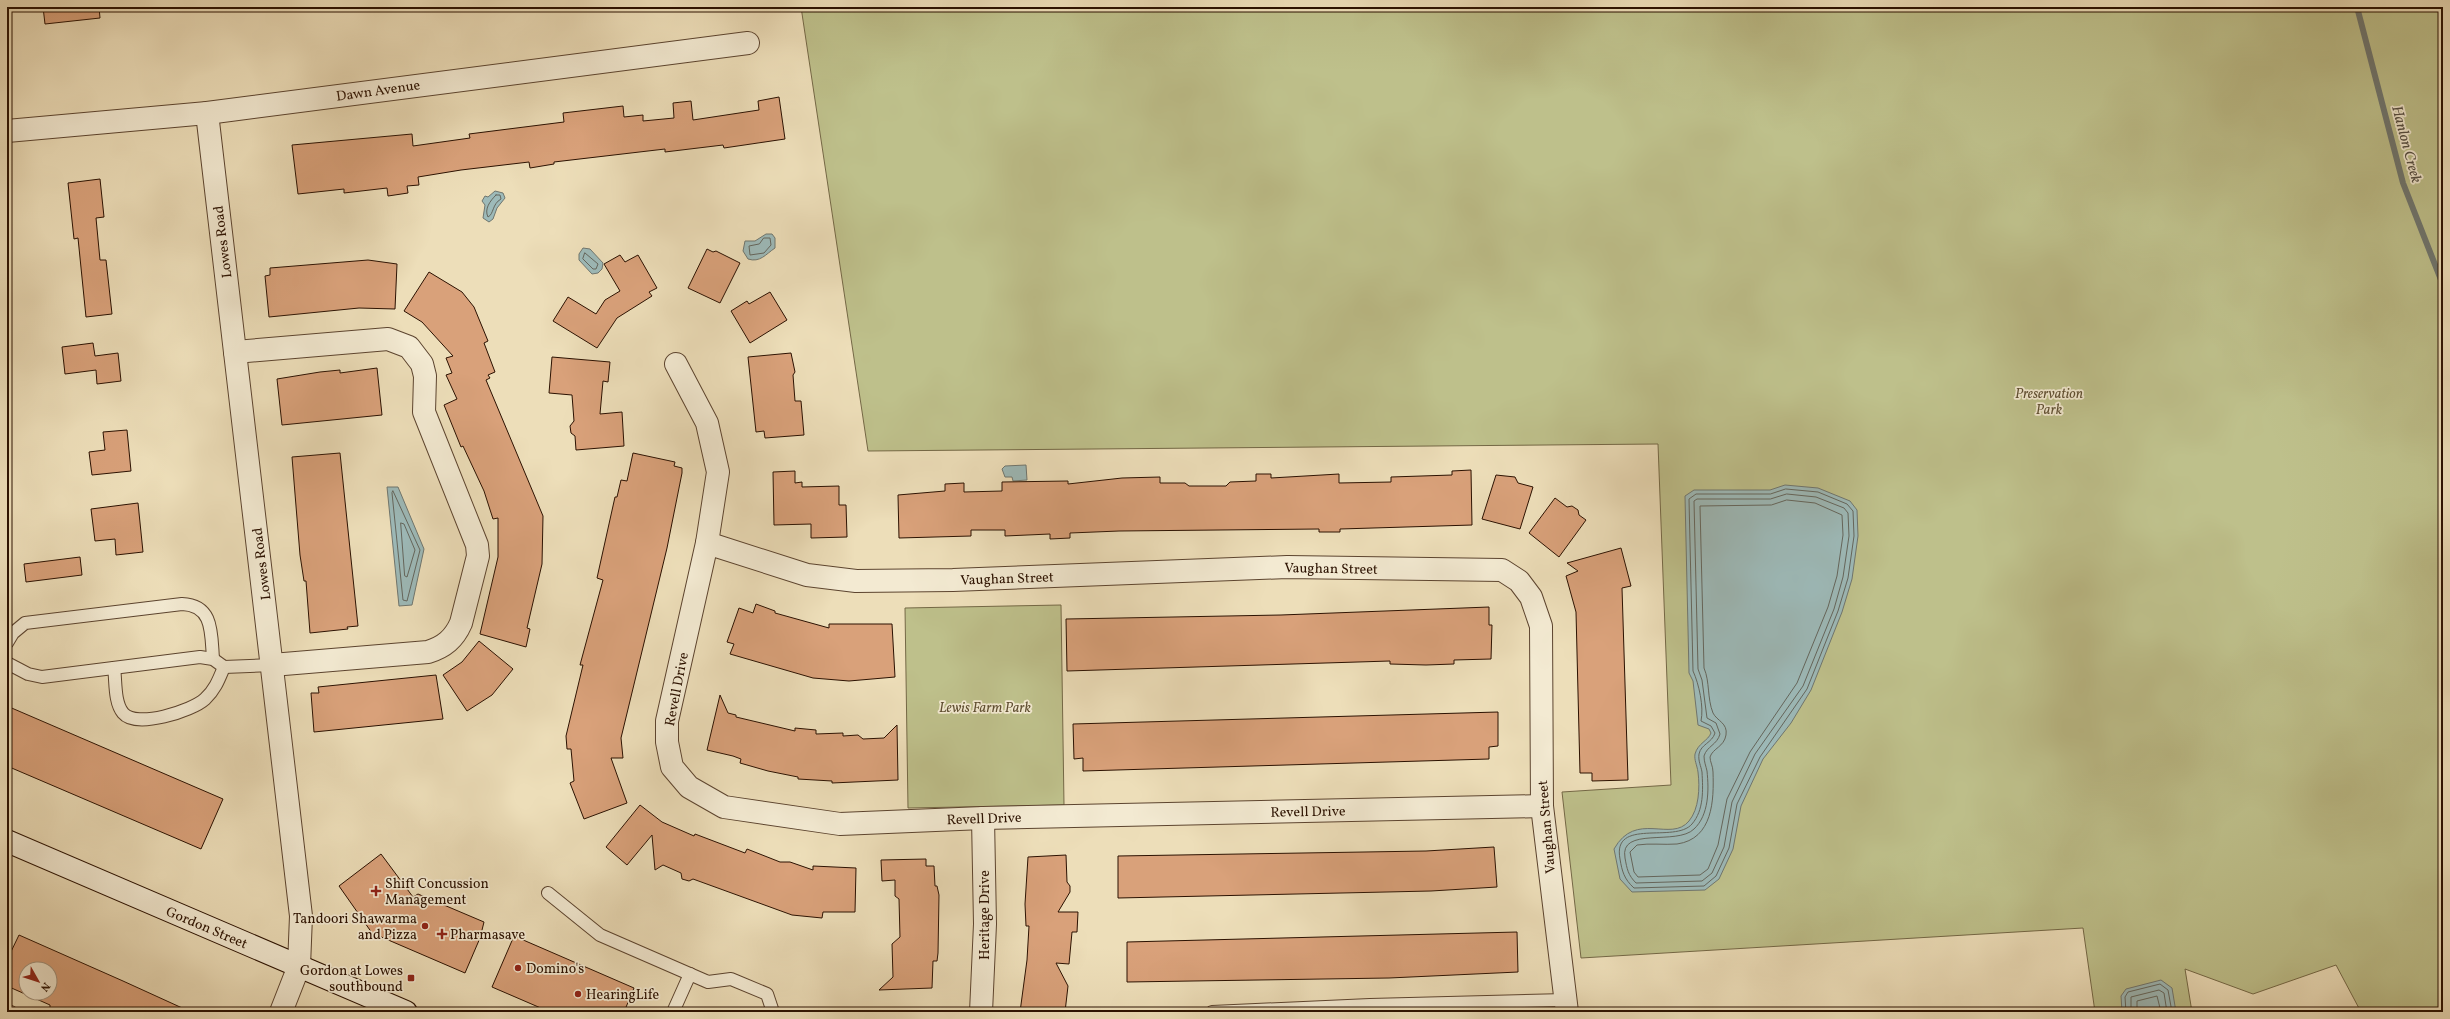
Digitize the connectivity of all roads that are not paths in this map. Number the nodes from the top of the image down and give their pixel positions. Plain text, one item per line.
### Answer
1 (748, 43) dead end
2 (207, 112) junction
3 (7, 131) edge
4 (235, 352) junction
5 (676, 364) dead end
6 (707, 543) junction
7 (7, 643) edge
8 (213, 659) junction
9 (7, 663) edge
10 (272, 665) junction
11 (224, 667) junction
12 (114, 668) junction
13 (1542, 806) junction
14 (983, 818) junction
15 (7, 841) edge
16 (548, 893) dead end
17 (299, 966) junction
18 (690, 974) junction
19 (1566, 1006) edge
20 (1371, 1008) edge
21 (7, 1010) edge
22 (10, 1012) edge
23 (281, 1012) edge
24 (406, 1012) edge
25 (673, 1012) edge
26 (773, 1012) edge
27 (981, 1012) edge
28 (1212, 1012) edge

1 - 2 street, Dawn Avenue
2 - 3 street, Dawn Avenue
2 - 4 street, Lowes Road
4 - 10 street, Lowes Road
4 - 10 street
5 - 6 street, Revell Drive
6 - 13 street, Vaughan Street
6 - 14 street, Revell Drive
7 - 8 lane
8 - 11 lane
8 - 12 lane
9 - 12 lane
10 - 11 lane
10 - 17 street, Lowes Road
11 - 12 lane
13 - 14 street, Revell Drive
13 - 19 street, Vaughan Street
14 - 27 street, Heritage Drive
15 - 17 street, Gordon Street
16 - 18 lane
17 - 23 street, Lowes Road
17 - 24 street, Gordon Street
18 - 25 lane
18 - 26 lane
19 - 20 lane
20 - 28 lane
21 - 22 lane

